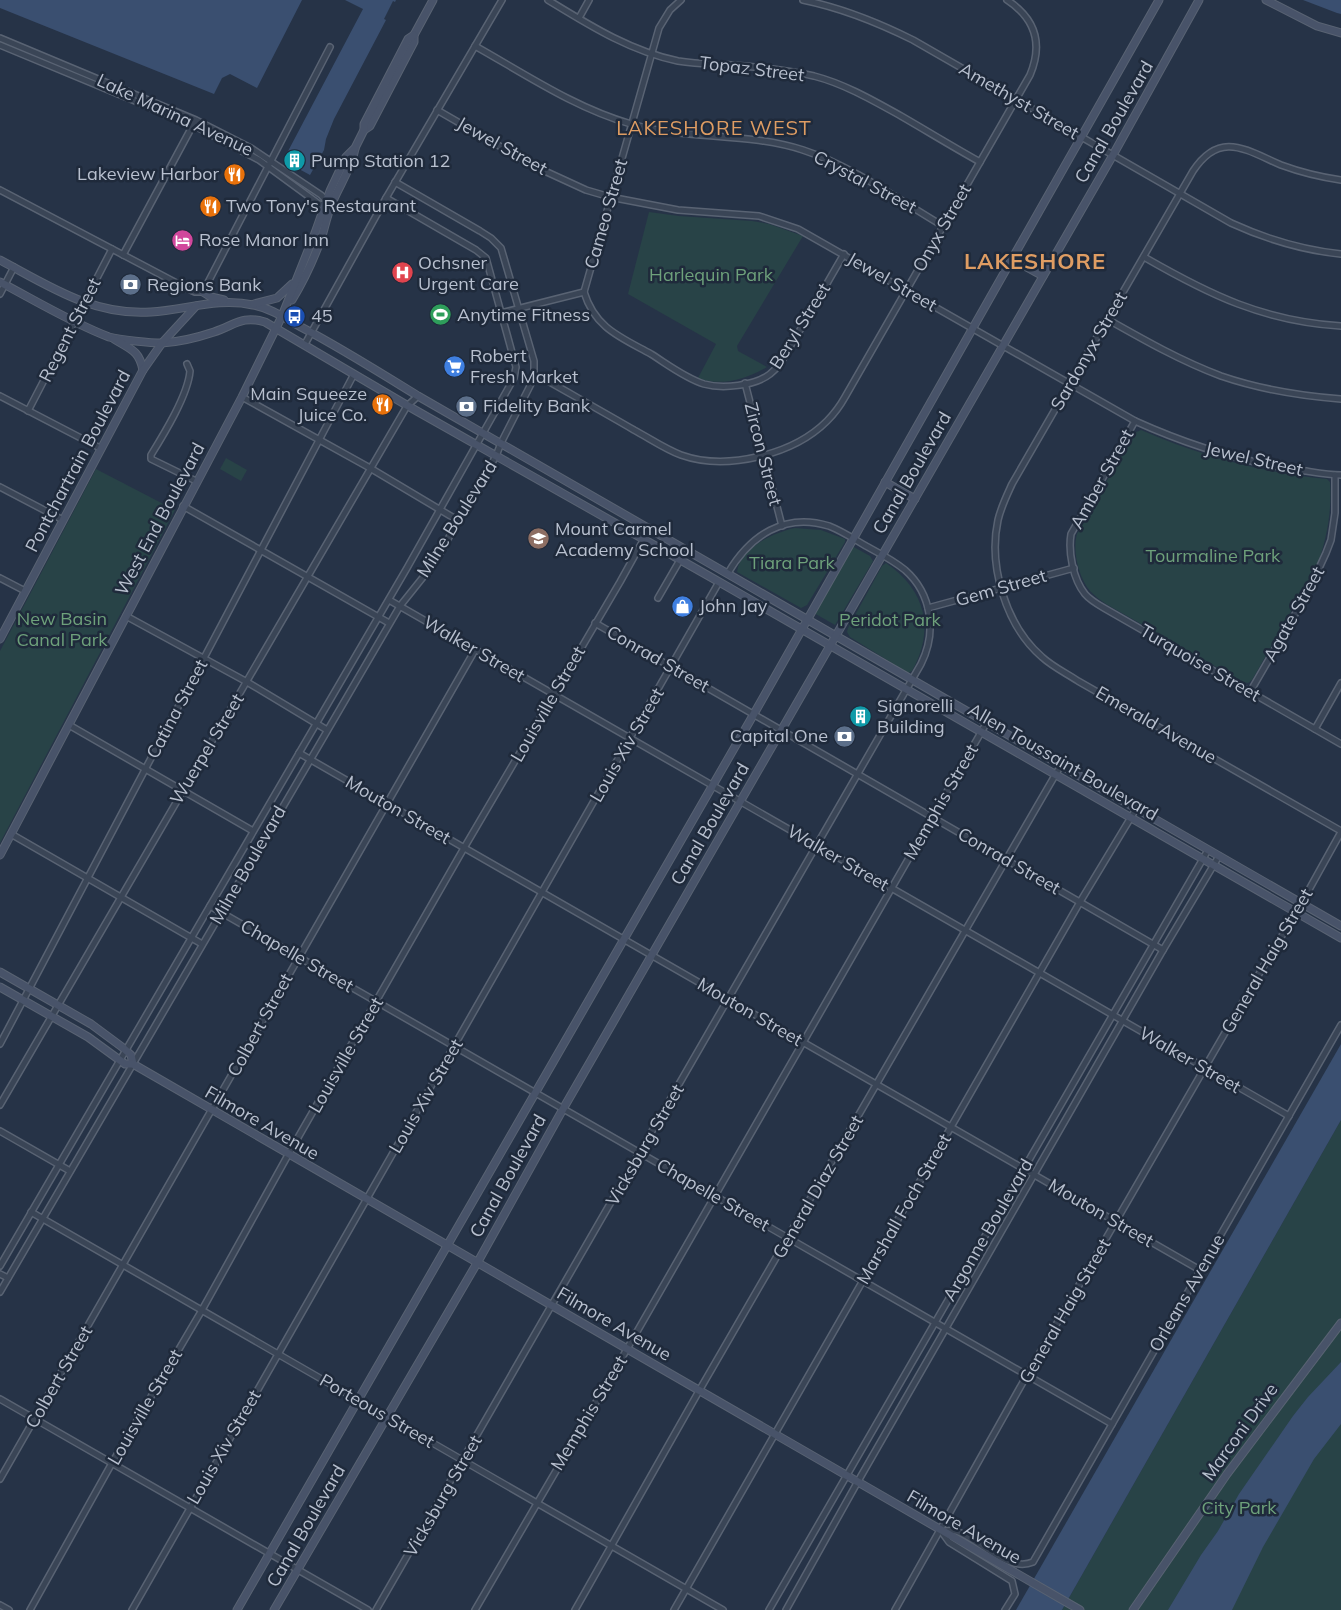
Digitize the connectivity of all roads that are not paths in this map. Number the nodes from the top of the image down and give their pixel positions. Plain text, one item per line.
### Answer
1 (432, 0) edge
2 (502, 0) edge
3 (548, 0) edge
4 (589, 0) edge
5 (681, 0) edge
6 (803, 0) edge
7 (1007, 0) edge
8 (1159, 0) edge
9 (1200, 0) edge
10 (1266, 0) edge
11 (579, 18) junction
12 (1341, 33) edge
13 (0, 38) edge
14 (0, 45) edge
15 (475, 46) junction
16 (330, 48) dead end
17 (652, 54) junction
18 (1016, 99) junction
19 (437, 110) junction
20 (194, 123) junction
21 (631, 124) junction
22 (1081, 136) junction
23 (1113, 155) junction
24 (980, 162) junction
25 (269, 164) junction
26 (1341, 180) edge
27 (395, 182) junction
28 (0, 190) edge
29 (1180, 194) junction
30 (610, 197) junction
31 (386, 198) junction
32 (327, 204) junction
33 (943, 226) junction
34 (112, 250) junction
35 (844, 254) junction
36 (1341, 254) edge
37 (124, 255) junction
38 (1144, 257) junction
39 (1012, 258) junction
40 (0, 260) edge
41 (14, 267) junction
42 (298, 276) junction
43 (1043, 276) junction
44 (2, 283) edge
45 (906, 290) junction
46 (203, 292) junction
47 (584, 292) junction
48 (0, 294) edge
49 (84, 302) junction
50 (232, 302) junction
51 (252, 304) junction
52 (196, 306) junction
53 (519, 308) junction
54 (501, 313) junction
55 (282, 316) junction
56 (1107, 319) junction
57 (75, 321) junction
58 (1341, 326) edge
59 (276, 328) junction
60 (973, 328) junction
61 (312, 333) junction
62 (111, 337) junction
63 (162, 343) junction
64 (305, 344) junction
65 (1003, 346) junction
66 (186, 364) dead end
67 (143, 370) junction
68 (354, 374) junction
69 (534, 378) junction
70 (745, 383) junction
71 (1070, 384) junction
72 (0, 396) edge
73 (242, 396) junction
74 (418, 396) junction
75 (1341, 399) edge
76 (407, 406) junction
77 (28, 411) junction
78 (1135, 421) junction
79 (484, 433) junction
80 (318, 439) junction
81 (501, 443) junction
82 (477, 445) junction
83 (100, 448) junction
84 (764, 455) junction
85 (496, 456) junction
86 (370, 468) junction
87 (1338, 475) edge
88 (196, 481) junction
89 (885, 482) junction
90 (0, 487) edge
91 (915, 499) junction
92 (183, 506) junction
93 (440, 510) junction
94 (63, 520) junction
95 (459, 521) junction
96 (782, 526) junction
97 (650, 528) junction
98 (853, 538) junction
99 (644, 539) junction
100 (678, 544) junction
101 (260, 549) junction
102 (672, 555) junction
103 (883, 555) junction
104 (680, 560) junction
105 (1074, 568) junction
106 (728, 573) junction
107 (308, 576) junction
108 (0, 578) edge
109 (720, 582) junction
110 (1001, 588) junction
111 (25, 591) junction
112 (763, 594) junction
113 (658, 598) dead end
114 (389, 600) junction
115 (757, 604) junction
116 (400, 606) junction
117 (928, 608) junction
118 (126, 616) junction
119 (378, 617) junction
120 (807, 619) junction
121 (390, 623) junction
122 (595, 623) junction
123 (801, 630) junction
124 (837, 636) junction
125 (0, 639) edge
126 (830, 646) junction
127 (475, 650) junction
128 (868, 654) junction
129 (204, 658) junction
130 (861, 665) junction
131 (671, 667) junction
132 (912, 679) junction
133 (246, 682) junction
134 (1341, 683) edge
135 (906, 689) junction
136 (1250, 692) junction
137 (553, 695) junction
138 (951, 701) junction
139 (945, 711) junction
140 (754, 714) junction
141 (987, 722) junction
142 (316, 723) junction
143 (69, 725) junction
144 (1314, 729) junction
145 (327, 730) junction
146 (781, 730) junction
147 (981, 732) junction
148 (630, 739) junction
149 (1341, 744) edge
150 (299, 753) junction
151 (310, 760) junction
152 (1061, 765) junction
153 (145, 768) junction
154 (858, 775) junction
155 (1055, 775) junction
156 (712, 786) junction
157 (182, 790) junction
158 (740, 802) junction
159 (386, 804) junction
160 (1136, 809) junction
161 (933, 817) junction
162 (1130, 818) junction
163 (254, 831) junction
164 (1341, 832) edge
165 (11, 834) junction
166 (817, 846) junction
167 (464, 848) junction
168 (1208, 850) junction
169 (0, 855) edge
170 (1219, 856) junction
171 (1006, 859) junction
172 (1202, 859) junction
173 (1213, 865) junction
174 (87, 878) junction
175 (892, 889) junction
176 (542, 893) junction
177 (120, 897) junction
178 (1080, 902) junction
179 (1302, 903) junction
180 (210, 906) junction
181 (221, 912) junction
182 (1296, 913) junction
183 (1341, 926) edge
184 (964, 930) junction
185 (191, 938) junction
186 (1341, 938) edge
187 (624, 940) junction
188 (202, 944) junction
189 (1152, 944) junction
190 (1163, 950) junction
191 (651, 956) junction
192 (298, 957) junction
193 (0, 972) edge
194 (1039, 973) junction
195 (0, 987) edge
196 (29, 988) junction
197 (23, 1000) junction
198 (728, 1000) junction
199 (376, 1002) junction
200 (58, 1005) junction
201 (1112, 1015) junction
202 (52, 1016) junction
203 (1122, 1021) junction
204 (1341, 1025) edge
205 (803, 1042) junction
206 (0, 1044) edge
207 (454, 1046) junction
208 (126, 1050) junction
209 (120, 1061) junction
210 (132, 1064) junction
211 (1205, 1068) junction
212 (877, 1085) junction
213 (536, 1093) junction
214 (0, 1105) edge
215 (563, 1109) junction
216 (212, 1111) junction
217 (1289, 1116) junction
218 (951, 1127) junction
219 (0, 1131) edge
220 (641, 1153) junction
221 (288, 1155) junction
222 (60, 1165) junction
223 (1023, 1169) junction
224 (70, 1172) junction
225 (1034, 1175) junction
226 (715, 1196) junction
227 (367, 1200) junction
228 (31, 1212) junction
229 (42, 1219) junction
230 (1117, 1222) junction
231 (788, 1238) junction
232 (448, 1246) junction
233 (477, 1263) junction
234 (0, 1266) edge
235 (124, 1266) junction
236 (1200, 1270) junction
237 (0, 1274) edge
238 (8, 1278) junction
239 (863, 1281) junction
240 (0, 1292) edge
241 (551, 1306) junction
242 (202, 1310) junction
243 (935, 1322) junction
244 (1341, 1323) edge
245 (946, 1328) junction
246 (627, 1350) junction
247 (278, 1354) junction
248 (1027, 1375) junction
249 (699, 1391) junction
250 (0, 1399) edge
251 (358, 1400) junction
252 (386, 1416) junction
253 (34, 1418) junction
254 (1112, 1424) junction
255 (774, 1434) junction
256 (463, 1460) junction
257 (112, 1463) junction
258 (846, 1476) junction
259 (0, 1479) edge
260 (857, 1482) junction
261 (537, 1503) junction
262 (189, 1508) junction
263 (941, 1531) junction
264 (612, 1546) junction
265 (270, 1554) junction
266 (297, 1570) junction
267 (686, 1588) junction
268 (0, 1605) edge
269 (9, 1610) edge
270 (30, 1610) edge
271 (132, 1610) edge
272 (237, 1610) edge
273 (274, 1610) edge
274 (368, 1610) edge
275 (376, 1610) edge
276 (475, 1610) edge
277 (576, 1610) edge
278 (674, 1610) edge
279 (723, 1610) edge
280 (769, 1610) edge
281 (786, 1610) edge
282 (895, 1610) edge
283 (1005, 1610) edge
284 (1080, 1610) edge
285 (1133, 1610) edge

1 - 32 main road
2 - 15 street
3 - 11 street, Topaz Street
4 - 11 street
5 - 17 street
6 - 18 street, Amethyst Street
7 - 18 street, Onyx Street
8 - 22 main road, Canal Boulevard
9 - 23 main road, Canal Boulevard
10 - 12 main road
11 - 17 street, Topaz Street
13 - 20 street, Lake Marina Avenue
14 - 20 street, Lake Marina Avenue
15 - 19 street
15 - 21 street, Crystal Street
16 - 25 street
17 - 21 street, Cameo Street
17 - 24 street, Topaz Street
18 - 22 street, Amethyst Street
18 - 24 street, Onyx Street
19 - 27 street
19 - 30 street, Jewel Street
20 - 25 street, Lake Marina Avenue
20 - 37 street
21 - 30 street, Cameo Street
21 - 33 street, Crystal Street
22 - 23 street, Amethyst Street
22 - 39 main road, Canal Boulevard
23 - 29 street, Amethyst Street
23 - 43 main road, Canal Boulevard
24 - 33 street, Onyx Street
25 - 32 street, Lake Marina Avenue
25 - 46 street
26 - 29 street, Sardonyx Street
27 - 31 street
27 - 53 street
28 - 34 street
29 - 36 street, Amethyst Street
29 - 38 street, Sardonyx Street
30 - 35 street, Jewel Street
30 - 47 street, Cameo Street
31 - 54 street, Milne Boulevard
31 - 61 street
32 - 42 main road
32 - 55 main road
33 - 45 street, Onyx Street
34 - 37 street
34 - 49 street, Regent Street
35 - 45 street, Jewel Street
35 - 70 street, Beryl Street
37 - 46 street
38 - 56 street, Sardonyx Street
38 - 58 street
39 - 43 main road
39 - 60 main road, Canal Boulevard
40 - 41 main road, Allen Toussaint Boulevard
41 - 44 street
41 - 49 main road, Allen Toussaint Boulevard
42 - 51 main road
42 - 55 main road
43 - 65 main road, Canal Boulevard
44 - 48 street
44 - 57 main road
45 - 60 street, Jewel Street
45 - 84 street, Onyx Street
46 - 50 main road
47 - 53 street, Cameo Street
47 - 70 street
49 - 52 main road, Allen Toussaint Boulevard
49 - 57 street, Regent Street
50 - 51 main road, Allen Toussaint Boulevard
50 - 52 main road, Allen Toussaint Boulevard
51 - 55 main road, Allen Toussaint Boulevard
52 - 63 main road, Pontchartrain Boulevard
53 - 54 street, Cameo Street
53 - 69 street
54 - 79 street, Milne Boulevard
55 - 59 main road, West End Boulevard
55 - 61 main road, Allen Toussaint Boulevard
56 - 71 street, Sardonyx Street
56 - 75 street
57 - 62 main road
57 - 77 street, Regent Street
59 - 63 main road, Allen Toussaint Boulevard
59 - 64 main road, Allen Toussaint Boulevard
59 - 73 main road, West End Boulevard
60 - 65 street, Jewel Street
60 - 89 main road, Canal Boulevard
61 - 64 street
61 - 74 main road, Allen Toussaint Boulevard
62 - 63 main road, Allen Toussaint Boulevard
62 - 67 main road
63 - 67 main road, Pontchartrain Boulevard
64 - 68 main road, Allen Toussaint Boulevard
65 - 71 street, Jewel Street
65 - 91 main road, Canal Boulevard
66 - 88 street
67 - 83 main road, Pontchartrain Boulevard
68 - 76 main road, Allen Toussaint Boulevard
68 - 80 street, Catina Street
69 - 81 street, Milne Boulevard
69 - 84 street
70 - 84 street, Zircon Street
71 - 78 street, Jewel Street
71 - 110 street, Sardonyx Street
72 - 77 street
73 - 80 street
73 - 88 main road, West End Boulevard
74 - 76 street, Wuerpel Street
74 - 79 main road, Allen Toussaint Boulevard
76 - 82 main road, Allen Toussaint Boulevard
76 - 86 street, Wuerpel Street
77 - 83 street
78 - 87 street, Jewel Street
78 - 105 street, Amber Street
79 - 81 main road, Allen Toussaint Boulevard
79 - 82 street, Milne Boulevard
80 - 86 street
80 - 101 street, Catina Street
81 - 85 street, Milne Boulevard
81 - 97 main road, Allen Toussaint Boulevard
82 - 85 main road, Allen Toussaint Boulevard
82 - 93 street, Milne Boulevard
83 - 94 main road, Pontchartrain Boulevard
84 - 96 street, Zircon Street
85 - 95 street, Milne Boulevard
85 - 99 main road, Allen Toussaint Boulevard
86 - 93 street
86 - 107 street, Wuerpel Street
87 - 136 street, Agate Street
88 - 92 main road, West End Boulevard
89 - 91 main road
89 - 98 main road, Canal Boulevard
90 - 94 street
91 - 103 main road, Canal Boulevard
92 - 101 street
92 - 118 main road, West End Boulevard
93 - 95 street
93 - 114 street, Milne Boulevard
94 - 111 main road, Pontchartrain Boulevard
95 - 116 street, Milne Boulevard
96 - 98 street
96 - 106 street
97 - 99 street, Louisville Street
97 - 100 main road, Allen Toussaint Boulevard
98 - 103 street
98 - 120 main road, Canal Boulevard
99 - 102 main road, Allen Toussaint Boulevard
99 - 122 street, Louisville Street
100 - 102 main road
100 - 106 main road, Allen Toussaint Boulevard
101 - 107 street
101 - 129 street, Catina Street
102 - 104 main road, Allen Toussaint Boulevard
103 - 117 street
103 - 124 main road, Canal Boulevard
104 - 109 main road, Allen Toussaint Boulevard
104 - 113 street
105 - 110 street, Gem Street
105 - 136 street, Turquoise Street
106 - 112 main road, Allen Toussaint Boulevard
107 - 119 street
107 - 133 street, Wuerpel Street
108 - 111 street
109 - 115 main road, Allen Toussaint Boulevard
109 - 131 street, Louis Xiv Street
110 - 117 street, Gem Street
110 - 164 street, Emerald Avenue
111 - 125 main road, Pontchartrain Boulevard
112 - 115 main road
112 - 120 main road, Allen Toussaint Boulevard
114 - 116 street, Walker Street
114 - 119 street, Milne Boulevard
115 - 123 main road, Allen Toussaint Boulevard
116 - 121 street, Milne Boulevard
116 - 127 street, Walker Street
117 - 132 street, Vicksburg Street
118 - 129 street
118 - 143 main road, West End Boulevard
119 - 121 street
119 - 142 street, Milne Boulevard
120 - 123 main road, Canal Boulevard
120 - 124 main road, Allen Toussaint Boulevard
121 - 145 street, Milne Boulevard
122 - 131 street, Conrad Street
122 - 137 street, Louisville Street
123 - 126 main road, Allen Toussaint Boulevard
123 - 140 main road, Canal Boulevard
124 - 126 main road, Canal Boulevard
124 - 128 main road, Allen Toussaint Boulevard
126 - 130 main road, Allen Toussaint Boulevard
126 - 146 main road, Canal Boulevard
127 - 137 street, Walker Street
127 - 159 street, Colbert Street
128 - 130 main road
128 - 132 main road, Allen Toussaint Boulevard
129 - 133 street
129 - 153 street, Catina Street
130 - 135 main road, Allen Toussaint Boulevard
131 - 140 street, Conrad Street
131 - 148 street, Louis Xiv Street
132 - 135 street, Vicksburg Street
132 - 138 main road, Allen Toussaint Boulevard
133 - 142 street
133 - 157 street, Wuerpel Street
134 - 144 street
135 - 139 main road, Allen Toussaint Boulevard
135 - 154 street, Vicksburg Street
136 - 144 street, Turquoise Street
137 - 148 street, Walker Street
137 - 167 street, Louisville Street
138 - 139 main road
138 - 141 main road, Allen Toussaint Boulevard
139 - 147 main road, Allen Toussaint Boulevard
140 - 146 street, Conrad Street
140 - 156 main road, Canal Boulevard
141 - 147 street, Memphis Street
141 - 152 main road, Allen Toussaint Boulevard
142 - 145 street
142 - 150 street, Milne Boulevard
143 - 153 street
143 - 165 main road, West End Boulevard
144 - 149 street, Turquoise Street
145 - 151 street, Milne Boulevard
146 - 154 street, Conrad Street
146 - 158 main road, Canal Boulevard
147 - 155 main road, Allen Toussaint Boulevard
147 - 161 street, Memphis Street
148 - 156 street, Walker Street
148 - 176 street, Louis Xiv Street
150 - 151 street, Mouton Street
150 - 163 street, Milne Boulevard
151 - 159 street, Mouton Street
151 - 181 street, Milne Boulevard
152 - 155 street, General Diaz Street
152 - 160 main road, Allen Toussaint Boulevard
153 - 157 street
153 - 174 street, Catina Street
154 - 161 street, Conrad Street
154 - 166 street, Vicksburg Street
155 - 162 main road, Allen Toussaint Boulevard
155 - 171 street, General Diaz Street
156 - 158 street, Walker Street
156 - 187 main road, Canal Boulevard
157 - 163 street
157 - 177 street, Wuerpel Street
158 - 166 street, Walker Street
158 - 191 main road, Canal Boulevard
159 - 167 street, Mouton Street
159 - 192 street, Colbert Street
160 - 162 street, Marshall Foch Street
160 - 168 main road, Allen Toussaint Boulevard
161 - 171 street, Conrad Street
161 - 175 street, Memphis Street
162 - 172 main road, Allen Toussaint Boulevard
162 - 178 street, Marshall Foch Street
163 - 180 street, Milne Boulevard
164 - 179 street, General Haig Street
165 - 169 main road, West End Boulevard
165 - 174 street
166 - 175 street, Walker Street
166 - 198 street, Vicksburg Street
167 - 176 street, Mouton Street
167 - 199 street, Louisville Street
168 - 170 main road, Allen Toussaint Boulevard
168 - 172 street, Argonne Boulevard
170 - 173 street, Argonne Boulevard
170 - 179 main road, Allen Toussaint Boulevard
171 - 178 street, Conrad Street
171 - 184 street, General Diaz Street
172 - 173 main road, Allen Toussaint Boulevard
172 - 189 street, Argonne Boulevard
173 - 182 main road, Allen Toussaint Boulevard
173 - 190 street, Argonne Boulevard
174 - 177 street
174 - 196 street, Catina Street
175 - 184 street, Walker Street
175 - 205 street, Memphis Street
176 - 187 street, Mouton Street
176 - 207 street, Louis Xiv Street
177 - 185 street
177 - 200 street, Wuerpel Street
178 - 189 street, Conrad Street
178 - 194 street, Marshall Foch Street
179 - 182 street, General Haig Street
179 - 183 main road, Allen Toussaint Boulevard
180 - 181 street, Chapelle Street
180 - 185 street, Milne Boulevard
181 - 188 street, Milne Boulevard
181 - 192 street, Chapelle Street
182 - 186 main road, Allen Toussaint Boulevard
182 - 211 street, General Haig Street
184 - 194 street, Walker Street
184 - 212 street, General Diaz Street
185 - 188 street
185 - 208 street, Milne Boulevard
187 - 191 street, Mouton Street
187 - 213 main road, Canal Boulevard
188 - 210 street, Milne Boulevard
189 - 190 street, Conrad Street
189 - 201 street, Argonne Boulevard
190 - 203 street, Argonne Boulevard
191 - 198 street, Mouton Street
191 - 215 main road, Canal Boulevard
192 - 199 street, Chapelle Street
192 - 216 street, Colbert Street
193 - 196 main road
194 - 201 street, Walker Street
194 - 218 street, Marshall Foch Street
195 - 197 main road, Filmore Avenue
196 - 197 street, Catina Street
196 - 200 main road
197 - 202 main road, Filmore Avenue
197 - 206 street, Catina Street
198 - 205 street, Mouton Street
198 - 220 street, Vicksburg Street
199 - 207 street, Chapelle Street
199 - 221 street, Louisville Street
200 - 202 street, Wuerpel Street
200 - 208 main road
201 - 203 street, Walker Street
201 - 223 street, Argonne Boulevard
202 - 209 main road, Filmore Avenue
202 - 214 street, Wuerpel Street
203 - 211 street, Walker Street
203 - 225 street, Argonne Boulevard
204 - 217 street, Orleans Avenue
205 - 212 street, Mouton Street
205 - 226 street, Memphis Street
207 - 213 street, Chapelle Street
207 - 227 street, Louis Xiv Street
208 - 209 street, Milne Boulevard
208 - 210 main road
209 - 210 main road, Filmore Avenue
209 - 222 street, Milne Boulevard
210 - 216 main road, Filmore Avenue
210 - 224 street, Milne Boulevard
211 - 217 street, Walker Street
211 - 230 street, General Haig Street
212 - 218 street, Mouton Street
212 - 231 street, General Diaz Street
213 - 215 street, Chapelle Street
213 - 232 main road, Canal Boulevard
215 - 220 street, Chapelle Street
215 - 233 main road, Canal Boulevard
216 - 221 main road, Filmore Avenue
216 - 235 street, Colbert Street
217 - 236 street, Orleans Avenue
218 - 223 street, Mouton Street
218 - 239 street, Marshall Foch Street
219 - 222 street
220 - 226 street, Chapelle Street
220 - 241 street, Vicksburg Street
221 - 227 main road, Filmore Avenue
221 - 242 street, Louisville Street
222 - 224 street
222 - 228 street, Milne Boulevard
223 - 225 street, Mouton Street
223 - 243 street, Argonne Boulevard
224 - 229 street, Milne Boulevard
225 - 230 street, Mouton Street
225 - 245 street, Argonne Boulevard
226 - 231 street, Chapelle Street
226 - 246 street, Memphis Street
227 - 232 main road, Filmore Avenue
227 - 247 street, Louis Xiv Street
228 - 229 street, Porteous Street
228 - 234 street, Milne Boulevard
229 - 235 street, Porteous Street
229 - 238 street, Milne Boulevard
230 - 236 street, Mouton Street
230 - 248 street, General Haig Street
231 - 239 street, Chapelle Street
231 - 249 street, General Diaz Street
232 - 233 main road, Filmore Avenue
232 - 251 main road, Canal Boulevard
233 - 241 main road, Filmore Avenue
233 - 252 main road, Canal Boulevard
235 - 242 street, Porteous Street
235 - 253 street, Colbert Street
236 - 254 street, Orleans Avenue
237 - 238 street
238 - 240 street, Milne Boulevard
239 - 243 street, Chapelle Street
239 - 255 street, Marshall Foch Street
241 - 246 main road, Filmore Avenue
241 - 256 street, Vicksburg Street
242 - 247 street, Porteous Street
242 - 257 street, Louisville Street
243 - 245 street, Chapelle Street
243 - 258 street, Argonne Boulevard
244 - 285 main road, Marconi Drive
245 - 248 street, Chapelle Street
245 - 260 street, Argonne Boulevard
246 - 249 main road, Filmore Avenue
246 - 261 street, Memphis Street
247 - 251 street, Porteous Street
247 - 262 street, Louis Xiv Street
248 - 254 street, Chapelle Street
248 - 263 street, General Haig Street
249 - 255 main road, Filmore Avenue
249 - 264 street, General Diaz Street
250 - 253 street
251 - 252 street, Porteous Street
251 - 265 main road, Canal Boulevard
252 - 256 street, Porteous Street
252 - 266 main road, Canal Boulevard
253 - 257 street
253 - 259 street, Colbert Street
254 - 263 street, Orleans Avenue
255 - 258 main road, Filmore Avenue
255 - 267 street, Marshall Foch Street
256 - 261 street, Porteous Street
256 - 275 street, Vicksburg Street
257 - 262 street
257 - 270 street, Louisville Street
258 - 260 main road, Filmore Avenue
258 - 280 street, Argonne Boulevard
260 - 263 main road, Filmore Avenue
260 - 281 street, Argonne Boulevard
261 - 264 street, Porteous Street
261 - 276 street, Memphis Street
262 - 265 street
262 - 271 street, Louis Xiv Street
263 - 282 street, General Haig Street
263 - 283 street
263 - 284 main road, Filmore Avenue
264 - 267 street, Porteous Street
264 - 277 street, General Diaz Street
265 - 266 street
265 - 272 main road, Canal Boulevard
266 - 273 main road, Canal Boulevard
266 - 274 street
267 - 278 street, Marshall Foch Street
267 - 279 street, Porteous Street
268 - 269 street

